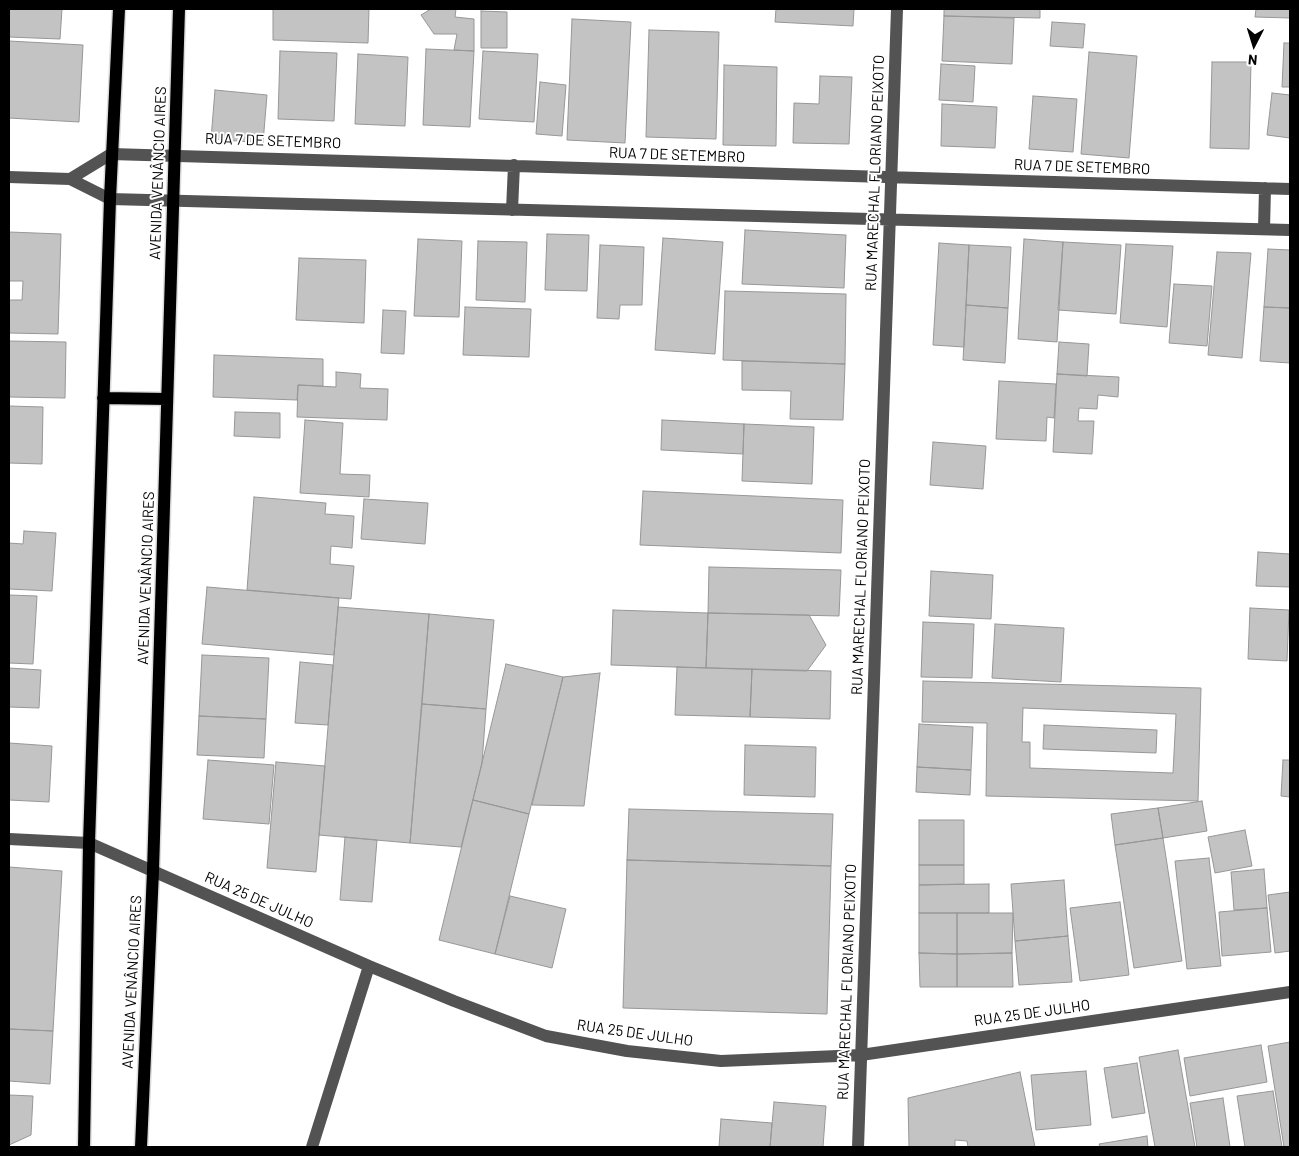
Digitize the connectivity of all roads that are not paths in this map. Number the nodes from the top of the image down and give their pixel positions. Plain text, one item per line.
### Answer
1 (119, 9) edge
2 (179, 9) edge
3 (897, 9) edge
4 (111, 154) junction
5 (174, 155) junction
6 (514, 165) junction
7 (9, 178) edge
8 (891, 178) junction
9 (70, 179) junction
10 (1265, 188) junction
11 (1290, 189) edge
12 (110, 200) junction
13 (173, 201) junction
14 (512, 210) junction
15 (890, 219) junction
16 (1264, 229) junction
17 (1290, 230) edge
18 (103, 398) junction
19 (167, 399) junction
20 (9, 839) edge
21 (89, 844) junction
22 (153, 871) junction
23 (369, 966) junction
24 (1290, 992) edge
25 (861, 1055) junction
26 (84, 1147) edge
27 (141, 1147) edge
28 (312, 1147) edge
29 (858, 1147) edge

1 - 4 main road
2 - 5 main road, AVENIDA VENÂNCIO AIRES
3 - 8 street, RUA MARECHAL FLORIANO PEIXOTO
4 - 5 street, RUA 7 DE SETEMBRO
4 - 9 street
4 - 12 main road
5 - 6 street, RUA 7 DE SETEMBRO
5 - 13 main road, AVENIDA VENÂNCIO AIRES
6 - 8 street, RUA 7 DE SETEMBRO
6 - 14 street
7 - 9 street
8 - 10 street, RUA 7 DE SETEMBRO
8 - 15 street, RUA MARECHAL FLORIANO PEIXOTO
9 - 12 street
10 - 11 street, RUA 7 DE SETEMBRO
10 - 16 street
12 - 13 street
12 - 18 main road
13 - 14 street
13 - 19 main road, AVENIDA VENÂNCIO AIRES
14 - 15 street
15 - 16 street
15 - 25 street, RUA MARECHAL FLORIANO PEIXOTO
16 - 17 street
18 - 19 main road
18 - 21 main road
19 - 22 main road, AVENIDA VENÂNCIO AIRES
20 - 21 street, RUA 25 DE JULHO
21 - 22 street, RUA 25 DE JULHO
21 - 26 main road
22 - 23 street, RUA 25 DE JULHO
22 - 27 main road, AVENIDA VENÂNCIO AIRES
23 - 25 street, RUA 25 DE JULHO
23 - 28 street
24 - 25 street, RUA 25 DE JULHO
25 - 29 street, RUA MARECHAL FLORIANO PEIXOTO

